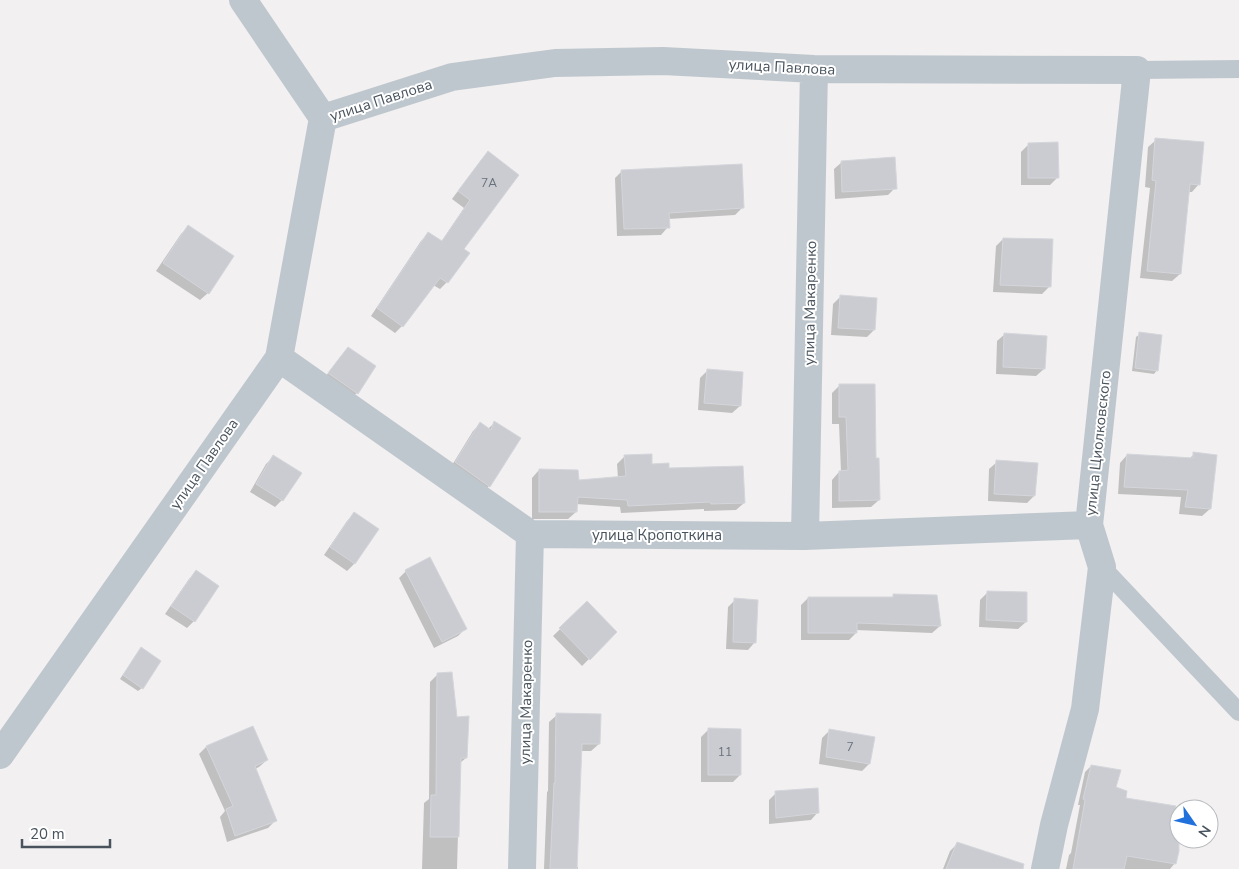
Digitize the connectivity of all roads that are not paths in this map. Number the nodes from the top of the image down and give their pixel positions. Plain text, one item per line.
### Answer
1 (243, 0) edge
2 (814, 69) junction
3 (1239, 69) edge
4 (1137, 70) junction
5 (323, 118) junction
6 (279, 358) junction
7 (1089, 525) junction
8 (530, 534) junction
9 (806, 536) junction
10 (1102, 567) junction
11 (1239, 712) edge
12 (0, 755) edge
13 (522, 869) edge
14 (1045, 869) edge

1 - 5 street
2 - 4 street, улица Павлова
2 - 5 street, улица Павлова
2 - 9 street, улица Макаренко
3 - 4 lane
4 - 7 street, улица Циолковского
5 - 6 street, улица Павлова
6 - 8 street
6 - 12 street, улица Павлова
7 - 9 street, улица Кропоткина
7 - 10 street, улица Циолковского
8 - 9 street, улица Кропоткина
8 - 13 street, улица Макаренко
10 - 11 lane
10 - 14 street, улица Циолковского

